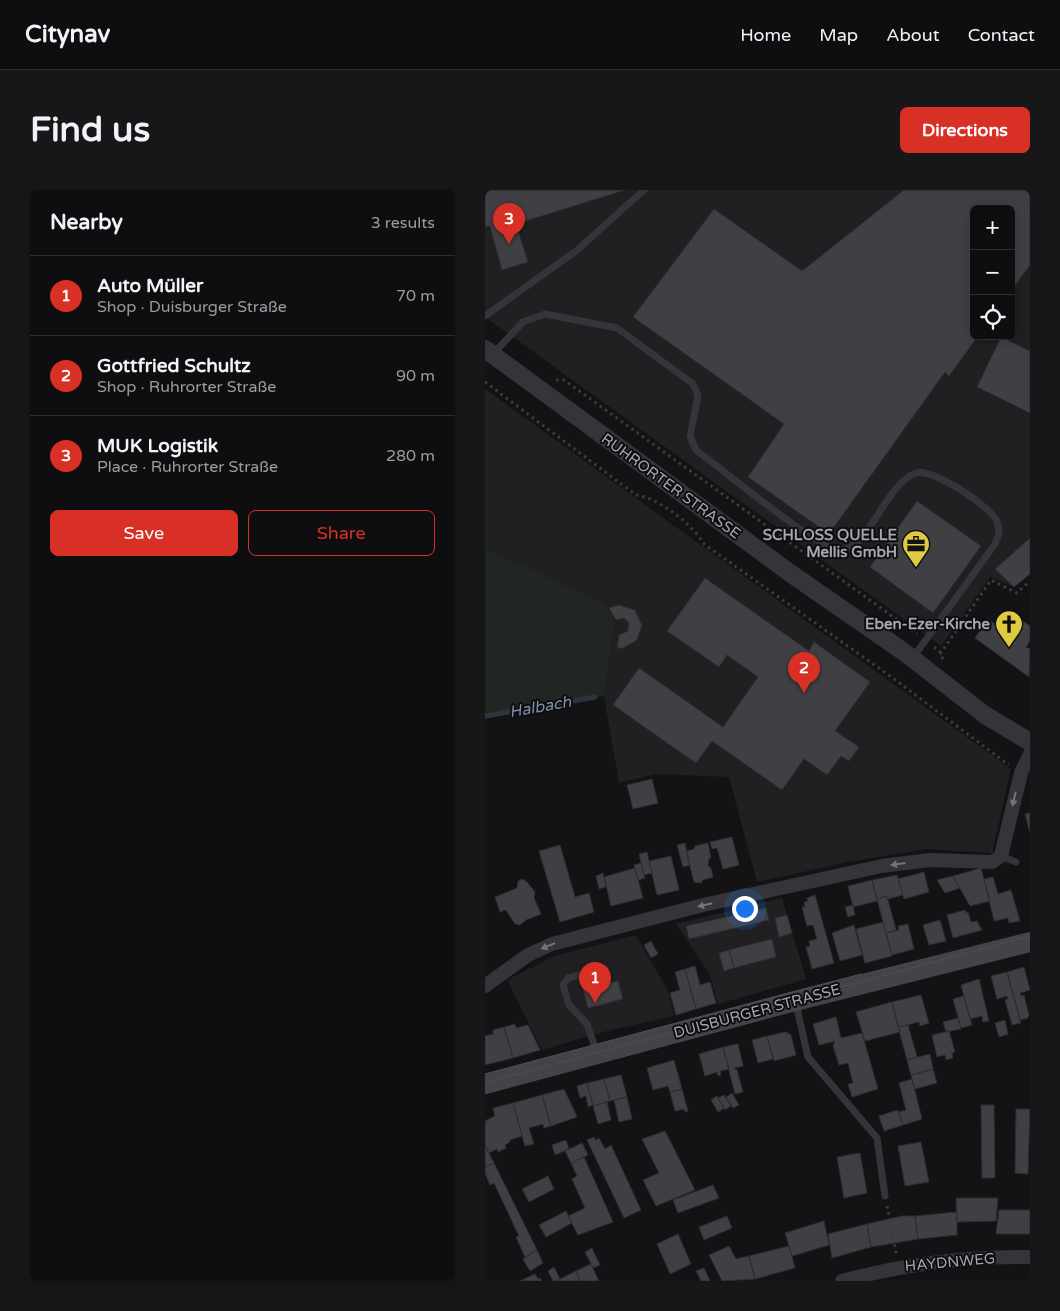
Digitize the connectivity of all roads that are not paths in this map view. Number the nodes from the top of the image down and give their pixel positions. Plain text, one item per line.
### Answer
1 (644, 190) edge
2 (485, 316) edge
3 (489, 352) edge
4 (912, 659) junction
5 (1030, 742) edge
6 (1030, 754) edge
7 (1001, 856) junction
8 (1016, 862) dead end
9 (1030, 942) edge
10 (605, 969) dead end
11 (485, 986) edge
12 (795, 1001) junction
13 (598, 1053) junction
14 (485, 1084) edge
15 (885, 1196) road end
16 (1030, 1257) edge
17 (842, 1281) edge

1 - 2 lane
3 - 4 street, RUHRORTER STRASSE
3 - 4 lane
4 - 5 street, RUHRORTER STRASSE
6 -> 7 street
7 - 8 lane
7 -> 11 street
9 - 12 main road, DUISBURGER STRASSE
10 - 13 lane
12 - 13 main road, DUISBURGER STRASSE
12 - 15 lane
13 - 14 main road, DUISBURGER STRASSE
16 - 17 street, HAYDNWEG

